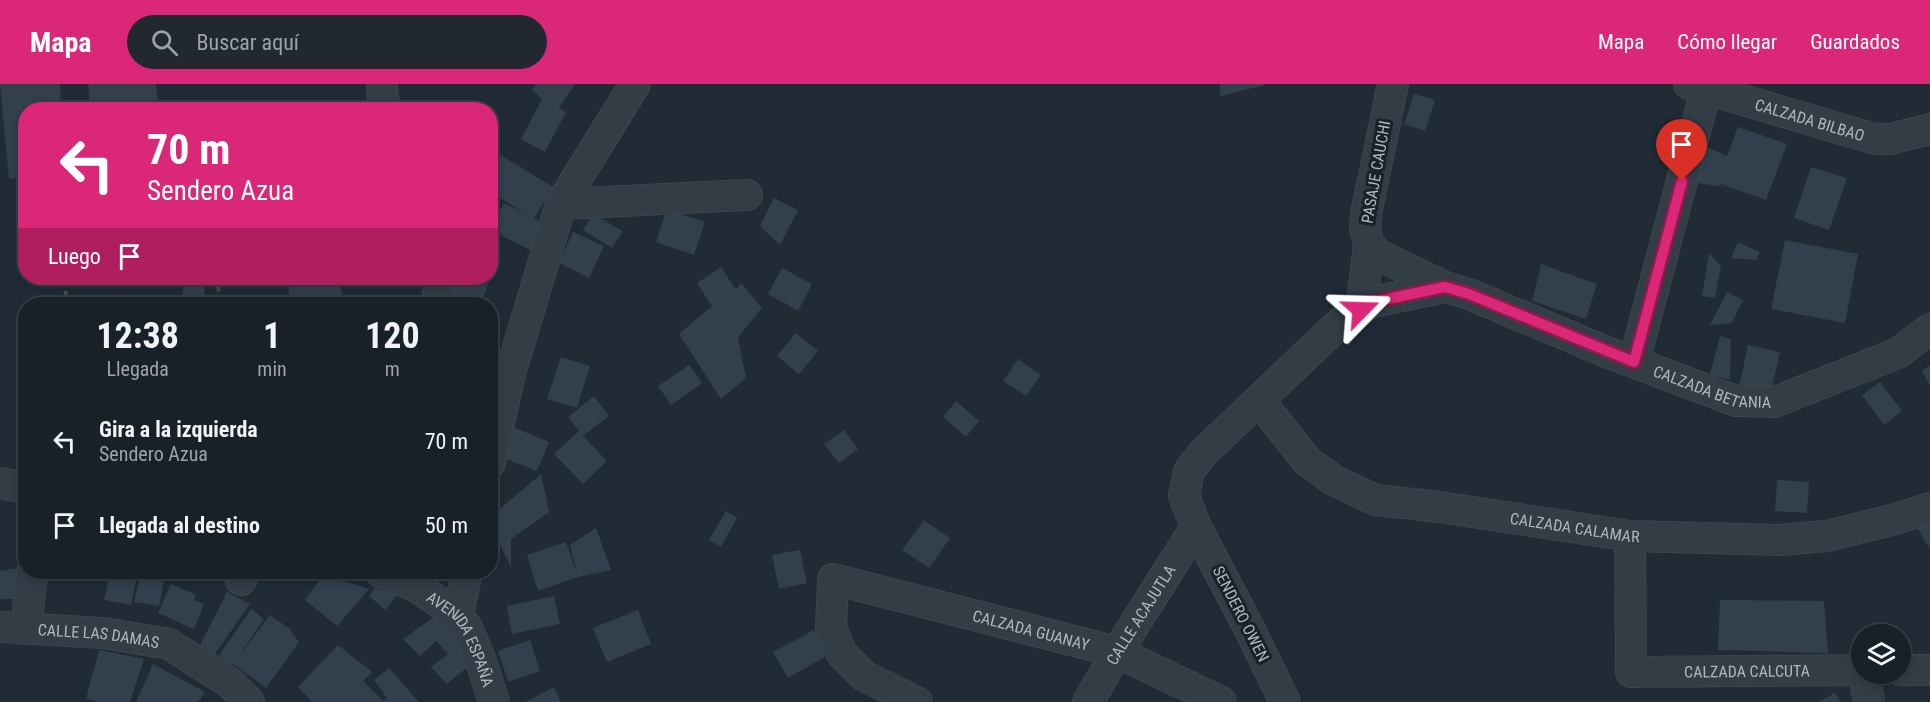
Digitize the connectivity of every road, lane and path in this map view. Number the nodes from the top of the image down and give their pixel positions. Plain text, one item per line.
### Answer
1 (382, 84) edge
2 (635, 84) edge
3 (1393, 84) edge
4 (1697, 87) edge
5 (383, 102) edge
6 (1930, 129) edge
7 (747, 195) dead end
8 (561, 204) junction
9 (1369, 243) junction
10 (1445, 287) junction
11 (1361, 310) junction
12 (1930, 329) edge
13 (1634, 362) junction
14 (1259, 400) junction
15 (498, 427) edge
16 (0, 483) edge
17 (18, 486) edge
18 (1930, 508) edge
19 (1196, 527) junction
20 (1630, 536) junction
21 (30, 579) edge
22 (417, 579) edge
23 (466, 579) edge
24 (458, 615) junction
25 (13, 628) edge
26 (1117, 652) junction
27 (1911, 670) edge
28 (1930, 670) edge
29 (1851, 672) edge
30 (1865, 684) edge
31 (249, 702) edge
32 (494, 702) edge
33 (917, 702) edge
34 (1088, 702) edge
35 (1221, 702) edge
36 (1285, 702) edge
37 (1869, 702) edge

1 - 5 street
2 - 8 street
3 - 9 street, PASAJE CAUCHI
4 - 6 street, CALZADA BILBAO
4 - 13 street
7 - 8 street
8 - 15 street
9 - 10 street, PASAJE CAUCHI
9 - 11 street
10 - 11 street, CALZADA BETANIA
10 - 13 street, CALZADA BETANIA
11 - 14 street, CALZADA BETANIA
12 - 13 street, CALZADA BETANIA
14 - 19 street, CALZADA BETANIA
14 - 20 street, CALZADA CALAMAR
16 - 17 street
18 - 20 street, CALZADA CALAMAR
19 - 26 street, CALLE ACAJUTLA
19 - 36 street, SENDERO OWEN
20 - 29 street, CALZADA CALCUTA
21 - 25 street
22 - 24 street, AVENIDA ESPAÑA
23 - 24 street
24 - 32 street, AVENIDA ESPAÑA
25 - 31 street, CALLE LAS DAMAS
26 - 33 street, CALZADA GUANAY
26 - 34 street, CALLE ACAJUTLA
26 - 35 street, CALZADA GUANAY
27 - 28 street
30 - 37 street

